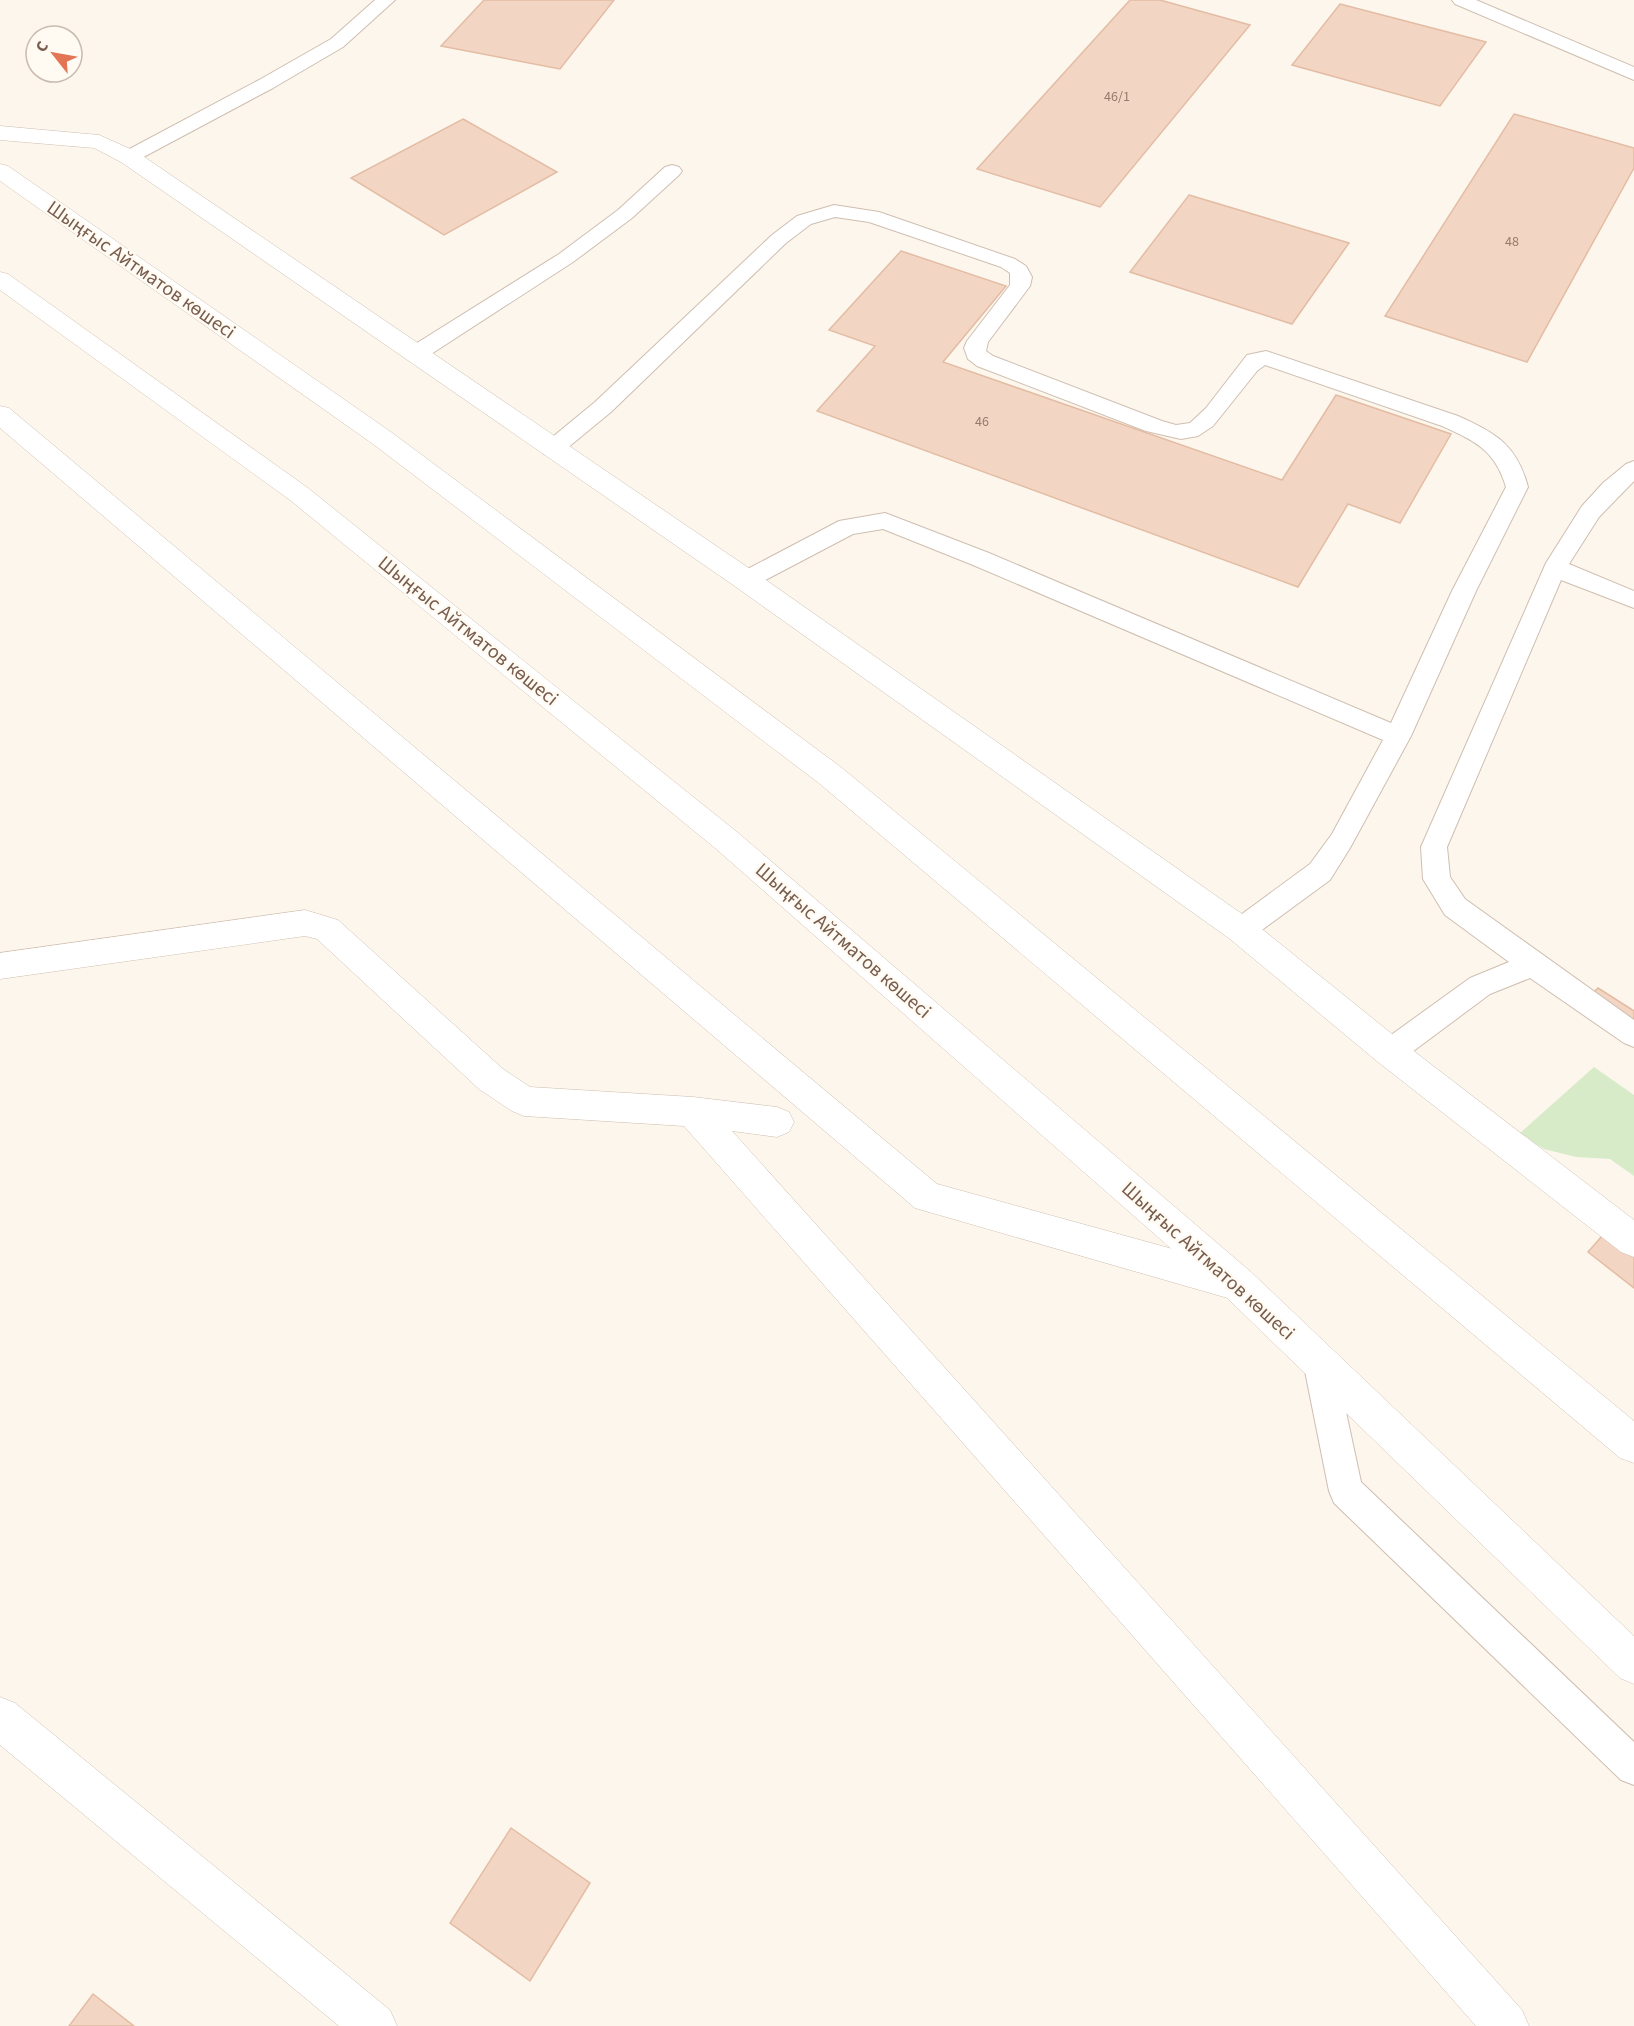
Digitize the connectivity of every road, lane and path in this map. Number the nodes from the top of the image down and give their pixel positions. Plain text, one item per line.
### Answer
1 (386, 0) edge
2 (1461, 0) edge
3 (1634, 74) edge
4 (0, 133) edge
5 (129, 157) junction
6 (0, 171) edge
7 (672, 171) dead end
8 (0, 279) edge
9 (417, 353) junction
10 (0, 414) edge
11 (552, 449) junction
12 (1634, 469) edge
13 (1555, 568) junction
14 (746, 580) junction
15 (1634, 600) edge
16 (1398, 736) junction
17 (1241, 930) junction
18 (1533, 965) junction
19 (0, 966) edge
20 (1634, 1035) edge
21 (1390, 1052) junction
22 (693, 1112) junction
23 (777, 1122) dead end
24 (1634, 1241) edge
25 (1238, 1284) junction
26 (1319, 1361) junction
27 (1634, 1445) edge
28 (1634, 1664) edge
29 (0, 1718) edge
30 (1634, 1767) edge
31 (374, 2026) edge
32 (1506, 2026) edge

1 - 5 lane
2 - 3 lane
4 - 5 street
5 - 9 street
6 - 27 street, Шыңғыс Айтматов көшесі
7 - 9 lane
8 - 25 street, Шыңғыс Айтматов көшесі
9 - 11 street
10 - 25 street
11 - 14 street
11 - 16 lane
12 - 13 lane
13 - 15 lane
13 - 18 lane
14 - 16 lane
14 - 17 street
16 - 17 lane
17 - 21 street
18 - 20 lane
18 - 21 lane
19 - 22 street
21 - 24 street
22 - 23 street
22 - 32 street
25 - 26 street, Шыңғыс Айтматов көшесі
26 - 28 street, Шыңғыс Айтматов көшесі
26 - 30 lane
29 - 31 street

